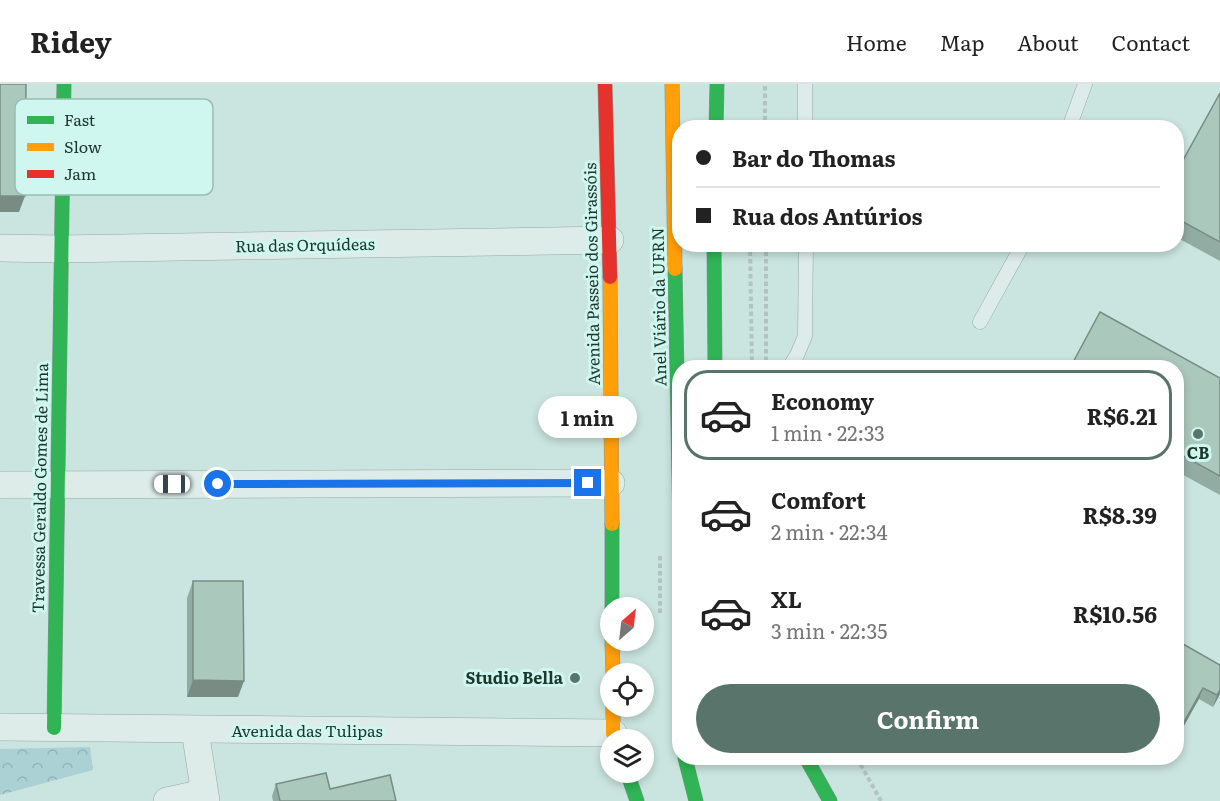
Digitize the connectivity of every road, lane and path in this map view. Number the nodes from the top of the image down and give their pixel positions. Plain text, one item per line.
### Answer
1 (64, 84) edge
2 (605, 84) edge
3 (672, 84) edge
4 (717, 84) edge
5 (765, 84) edge
6 (805, 84) edge
7 (1085, 84) edge
8 (64, 99) edge
9 (673, 120) edge
10 (716, 120) edge
11 (765, 120) edge
12 (805, 120) edge
13 (1072, 120) edge
14 (61, 195) edge
15 (610, 240) junction
16 (0, 248) edge
17 (60, 249) junction
18 (675, 252) edge
19 (714, 252) edge
20 (750, 252) edge
21 (766, 252) edge
22 (806, 252) edge
23 (1019, 252) edge
24 (980, 322) dead end
25 (677, 360) edge
26 (715, 360) edge
27 (752, 360) edge
28 (766, 360) edge
29 (794, 360) edge
30 (611, 483) junction
31 (0, 484) edge
32 (56, 485) junction
33 (612, 597) edge
34 (0, 727) edge
35 (54, 728) junction
36 (195, 730) junction
37 (600, 736) edge
38 (688, 765) edge
39 (810, 765) edge
40 (861, 765) edge
41 (630, 783) edge
42 (205, 797) edge
43 (167, 801) edge
44 (636, 801) edge
45 (696, 801) edge
46 (830, 801) edge
47 (881, 801) edge

1 - 8 street, Travessa Geraldo Gomes de Lima
2 - 15 street, Avenida Passeio dos Girassóis
3 - 9 street, Anel Viário da UFRN
4 - 10 street
5 - 11 path
6 - 12 lane
7 - 13 lane
14 - 17 street, Travessa Geraldo Gomes de Lima
15 - 17 street, Rua das Orquídeas
15 - 30 street, Avenida Passeio dos Girassóis
16 - 17 street, Rua das Orquídeas
17 - 32 street, Travessa Geraldo Gomes de Lima
18 - 25 street, Anel Viário da UFRN
19 - 26 street
20 - 27 path
21 - 28 path
22 - 29 lane
23 - 24 lane
30 - 32 street
30 - 33 street, Avenida Passeio dos Girassóis
31 - 32 street
32 - 35 street, Travessa Geraldo Gomes de Lima
34 - 35 street, Avenida das Tulipas
35 - 36 street, Avenida das Tulipas
36 - 37 street, Avenida das Tulipas
36 - 42 street
38 - 45 street
39 - 46 street
40 - 47 path
41 - 44 street
42 - 43 street

